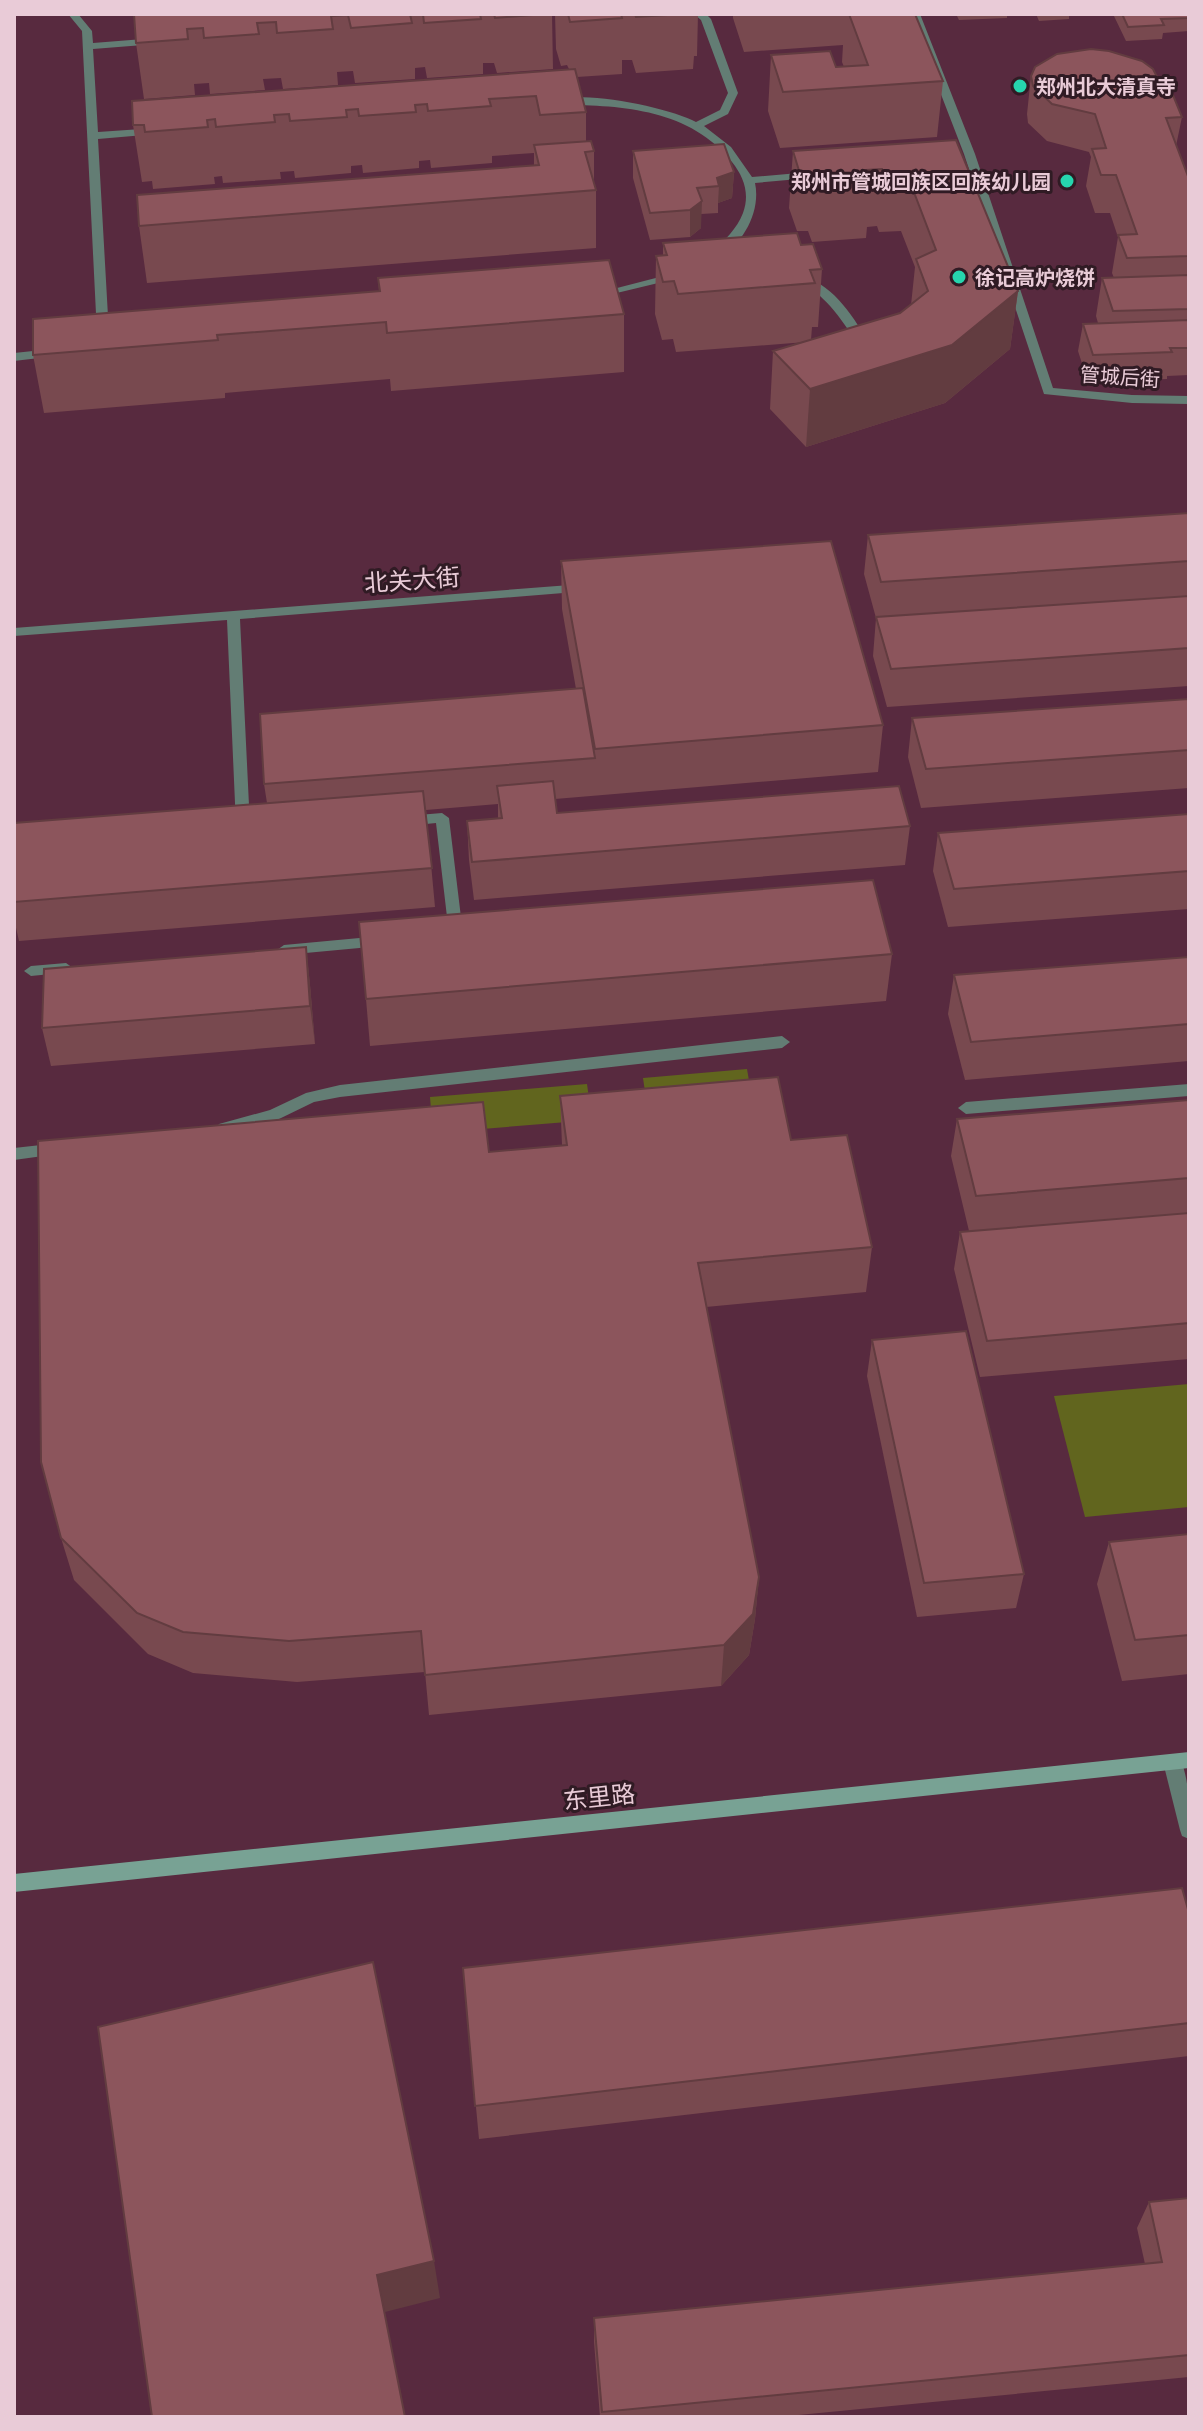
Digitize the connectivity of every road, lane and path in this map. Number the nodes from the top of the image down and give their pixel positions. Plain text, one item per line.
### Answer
1 (73, 14) edge
2 (699, 14) edge
3 (915, 14) edge
4 (165, 41) edge
5 (88, 46) junction
6 (556, 103) edge
7 (699, 125) junction
8 (170, 130) edge
9 (93, 136) junction
10 (971, 163) junction
11 (956, 164) edge
12 (829, 174) edge
13 (750, 180) junction
14 (724, 248) junction
15 (739, 253) edge
16 (707, 265) edge
17 (682, 273) edge
18 (795, 274) edge
19 (589, 296) edge
20 (104, 348) edge
21 (59, 352) edge
22 (14, 357) edge
23 (863, 361) edge
24 (1189, 400) edge
25 (591, 588) edge
26 (233, 615) junction
27 (14, 632) edge
28 (396, 822) edge
29 (259, 833) edge
30 (456, 935) edge
31 (393, 940) edge
32 (267, 951) edge
33 (79, 967) edge
34 (31, 971) dead end
35 (782, 1042) dead end
36 (1189, 1090) edge
37 (966, 1108) dead end
38 (214, 1130) edge
39 (77, 1147) edge
40 (14, 1154) edge
41 (1180, 1761) edge
42 (1189, 1830) edge
43 (14, 1883) edge

1 - 5 street
2 - 7 street
3 - 10 street
4 - 5 street
5 - 9 street
6 - 7 street
7 - 13 street
8 - 9 street
9 - 20 street
10 - 11 street
10 - 24 street, 管城后街
12 - 13 street
13 - 14 street
14 - 15 street
14 - 16 street
17 - 19 street
18 - 23 street
21 - 22 street
25 - 26 street, 北关大街
26 - 27 street, 北关大街
26 - 29 street
28 - 30 street
31 - 32 street
33 - 34 street
35 - 38 street
36 - 37 street
39 - 40 street
41 - 42 street
41 - 43 street, 东里路

